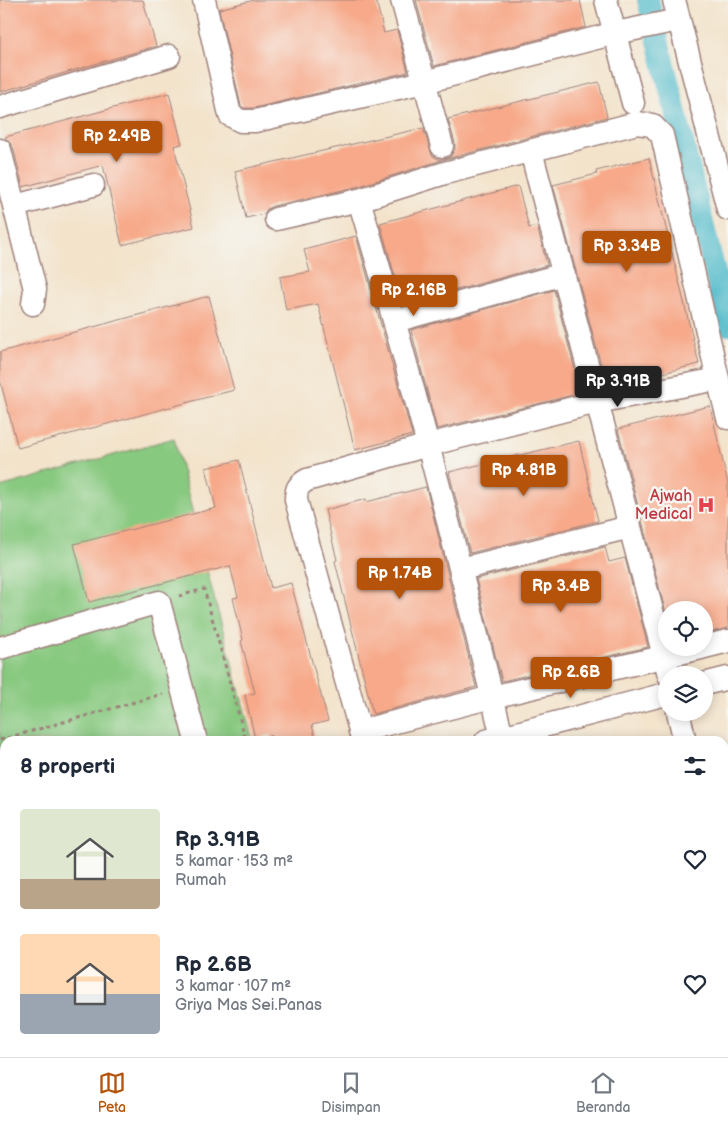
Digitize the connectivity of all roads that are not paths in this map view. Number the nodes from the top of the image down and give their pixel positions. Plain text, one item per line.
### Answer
1 (204, 0) edge
2 (402, 0) edge
3 (606, 0) edge
4 (673, 14) edge
5 (624, 32) junction
6 (169, 56) dead end
7 (424, 82) junction
8 (633, 103) dead end
9 (0, 107) edge
10 (442, 146) dead end
11 (0, 150) edge
12 (531, 151) junction
13 (93, 185) dead end
14 (359, 200) junction
15 (15, 206) junction
16 (728, 209) edge
17 (276, 219) dead end
18 (564, 274) junction
19 (33, 304) dead end
20 (395, 321) junction
21 (718, 380) junction
22 (597, 402) junction
23 (728, 418) edge
24 (428, 445) junction
25 (630, 526) junction
26 (460, 568) junction
27 (728, 641) edge
28 (713, 644) edge
29 (0, 648) edge
30 (684, 656) edge
31 (666, 665) edge
32 (728, 678) edge
33 (713, 682) edge
34 (492, 696) junction
35 (658, 696) edge
36 (680, 721) edge
37 (195, 736) edge
38 (361, 736) edge
39 (497, 736) edge
40 (512, 736) edge
41 (684, 736) edge

1 - 7 street
2 - 7 street
3 - 5 street
4 - 5 street
4 - 16 street
5 - 7 street
5 - 8 street
6 - 9 street
7 - 10 street
11 - 15 street
12 - 14 street
12 - 18 street
12 - 21 street
13 - 15 street
14 - 17 street
14 - 20 street
15 - 19 street
18 - 20 street
18 - 22 street
20 - 24 street
21 - 22 street
21 - 23 street
22 - 24 street
22 - 25 street
24 - 26 street
24 - 38 street
25 - 26 street
25 - 31 street
26 - 34 street
27 - 28 street
29 - 37 street
30 - 31 street
31 - 34 street
32 - 33 street
34 - 38 street
34 - 39 street
35 - 40 street
36 - 41 street

